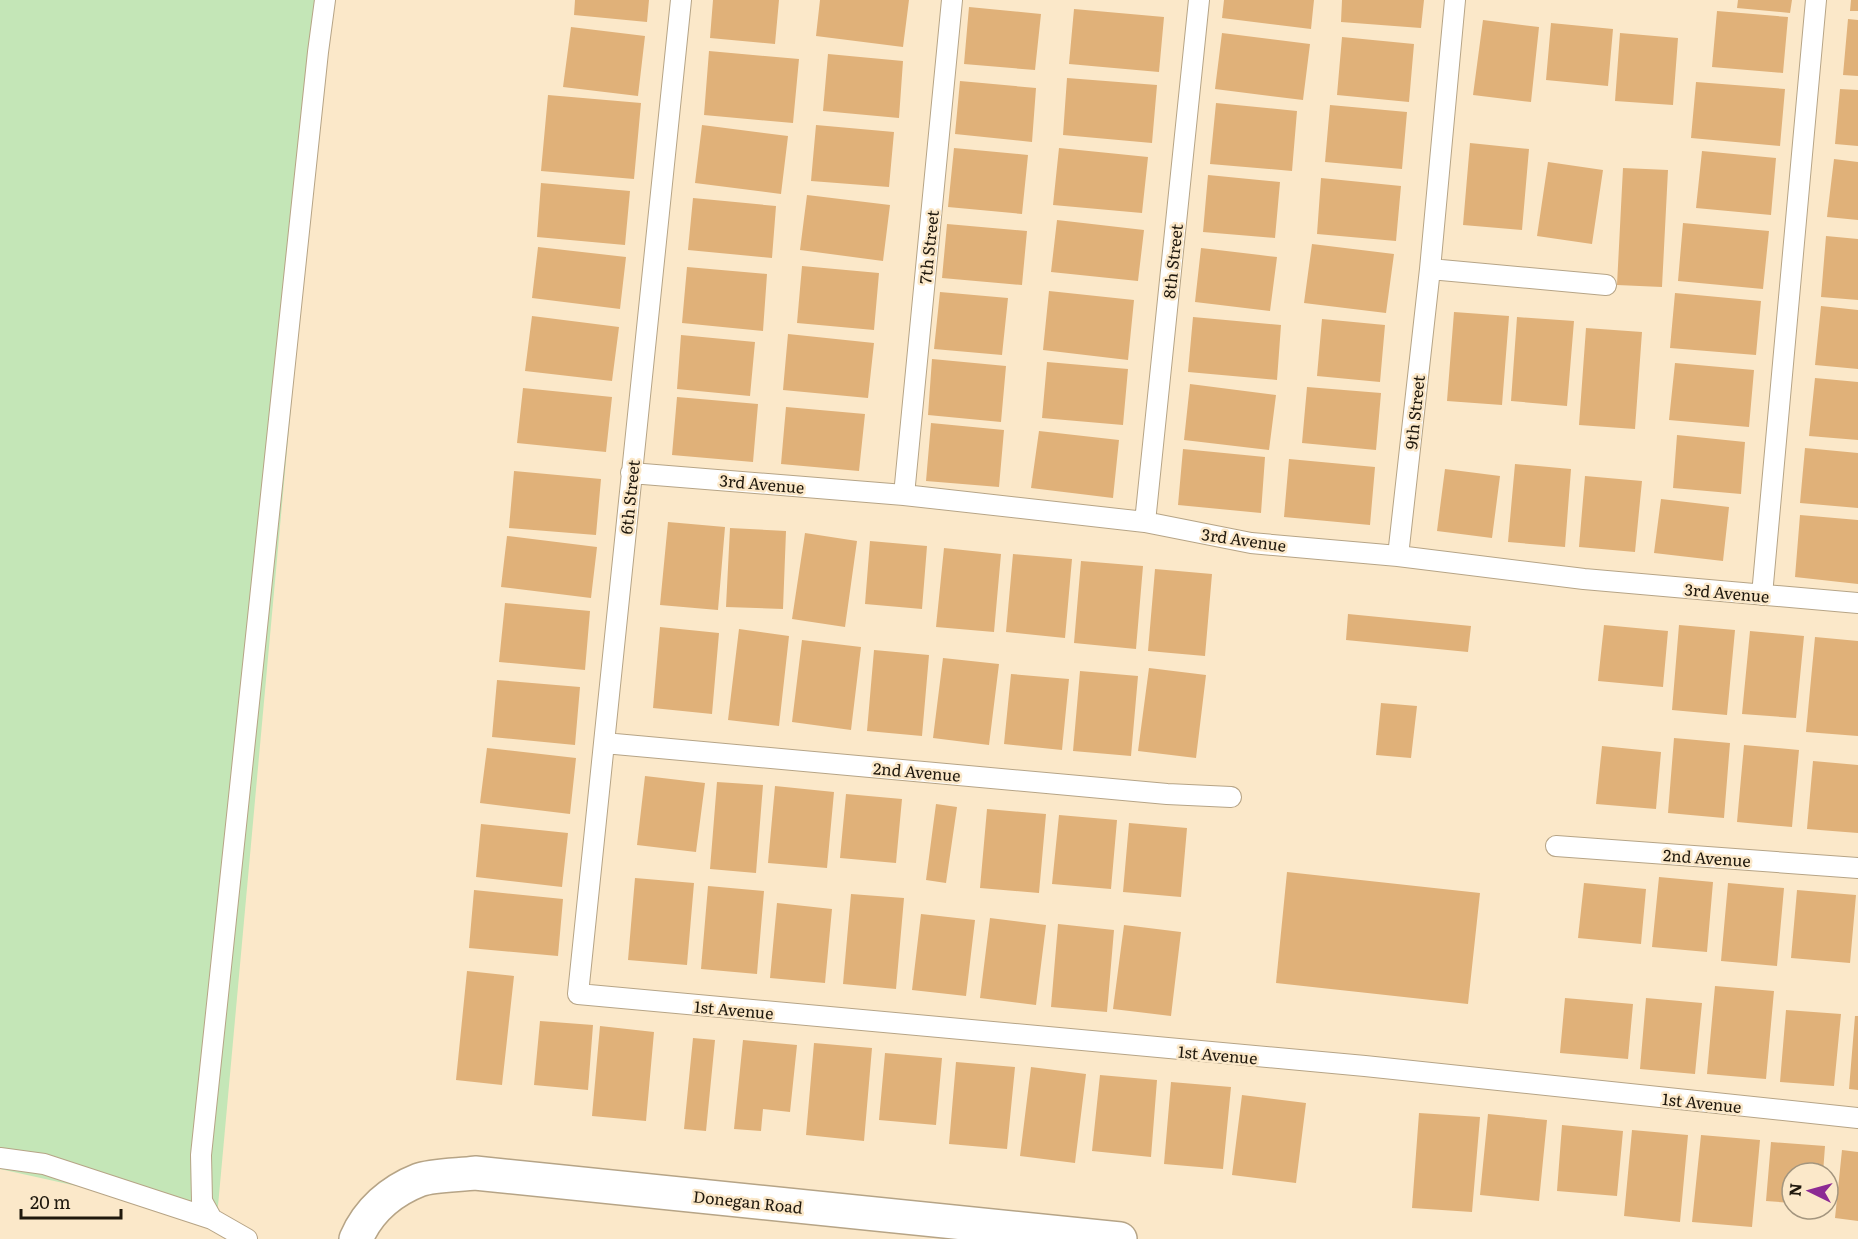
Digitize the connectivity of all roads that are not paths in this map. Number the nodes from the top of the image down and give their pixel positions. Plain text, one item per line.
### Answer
1 (325, 0) edge
2 (681, 0) edge
3 (952, 0) edge
4 (1199, 0) edge
5 (1455, 0) edge
6 (1816, 0) edge
7 (1430, 269) junction
8 (1606, 285) dead end
9 (631, 473) junction
10 (904, 495) junction
11 (1145, 522) junction
12 (1398, 556) junction
13 (1762, 595) junction
14 (1858, 603) edge
15 (604, 743) junction
16 (1231, 797) dead end
17 (1556, 846) dead end
18 (1858, 868) edge
19 (578, 994) joint
20 (1858, 1118) edge
21 (0, 1158) edge
22 (212, 1219) junction
23 (247, 1239) edge
24 (356, 1239) edge
25 (1120, 1239) edge

1 - 22 lane
2 - 9 lane, 6th Street
3 - 10 lane, 7th Street
4 - 11 lane, 8th Street
5 - 7 lane, 9th Street
6 - 13 lane
7 - 8 lane
7 - 12 lane, 9th Street
9 - 10 lane, 3rd Avenue
9 - 15 lane, 6th Street
10 - 11 lane, 3rd Avenue
11 - 12 lane, 3rd Avenue
12 - 13 lane, 3rd Avenue
13 - 14 lane, 3rd Avenue
15 - 16 lane, 2nd Avenue
15 - 19 lane, 6th Street
17 - 18 lane, 2nd Avenue
19 - 20 lane, 1st Avenue
21 - 22 lane
22 - 23 lane
24 - 25 street, Donegan Road

